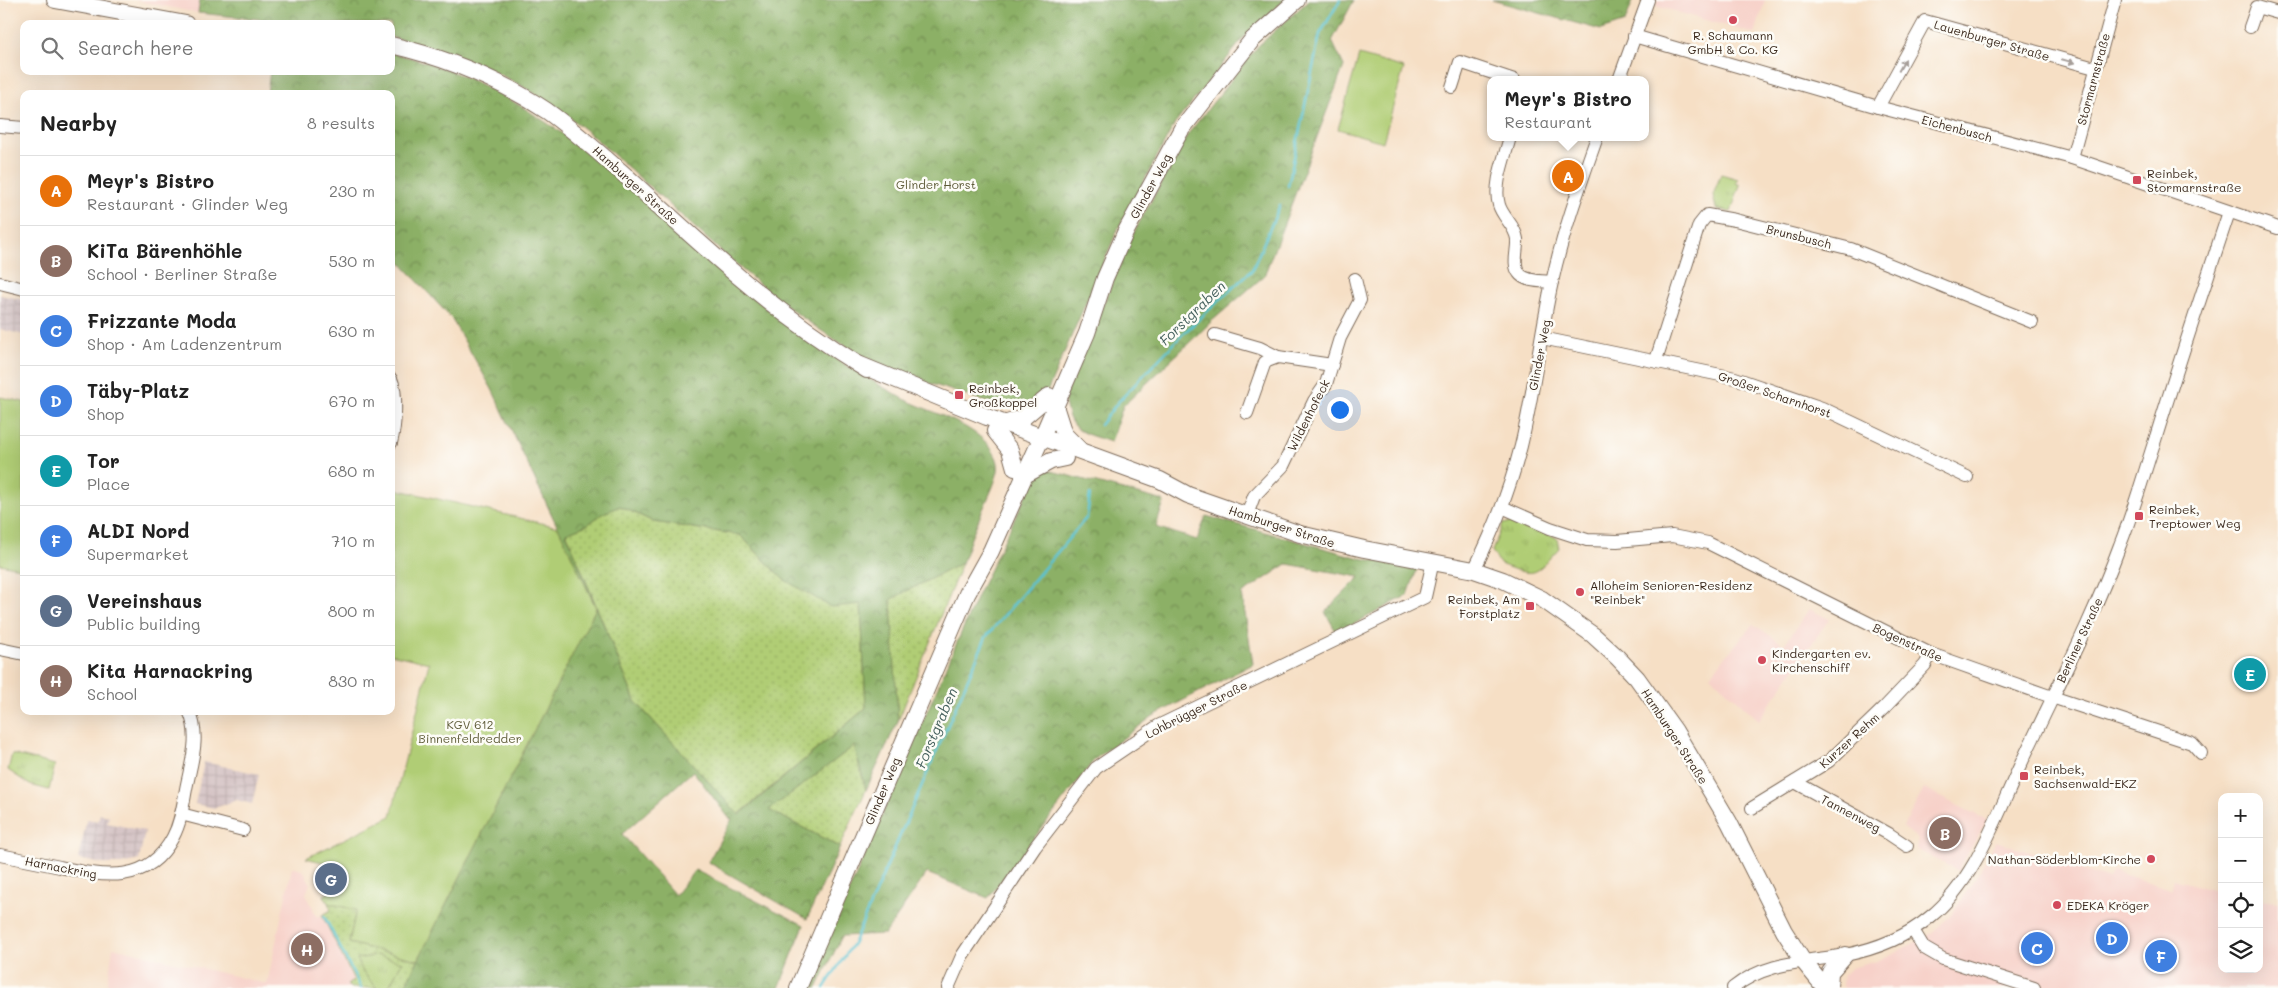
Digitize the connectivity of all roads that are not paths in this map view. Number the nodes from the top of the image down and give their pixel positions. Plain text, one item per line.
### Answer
1 (55, 0) edge
2 (1298, 0) edge
3 (1648, 0) edge
4 (2114, 0) edge
5 (2278, 13) edge
6 (164, 20) edge
7 (2250, 27) dead end
8 (1634, 36) junction
9 (395, 46) edge
10 (2095, 68) junction
11 (1502, 76) edge
12 (1620, 76) edge
13 (1452, 86) dead end
14 (1878, 107) junction
15 (0, 126) edge
16 (20, 128) edge
17 (1509, 141) edge
18 (1596, 141) edge
19 (2072, 158) junction
20 (2229, 212) junction
21 (2278, 228) edge
22 (1356, 279) dead end
23 (1552, 282) junction
24 (0, 283) edge
25 (20, 288) edge
26 (2032, 322) dead end
27 (1215, 335) dead end
28 (1542, 338) junction
29 (1278, 357) junction
30 (1656, 360) junction
31 (1332, 365) junction
32 (1052, 401) junction
33 (1247, 414) dead end
34 (1000, 427) junction
35 (1034, 440) junction
36 (1086, 454) junction
37 (1065, 458) junction
38 (1019, 472) junction
39 (1967, 477) dead end
40 (1188, 495) junction
41 (1502, 507) junction
42 (1247, 514) junction
43 (1433, 561) junction
44 (1474, 570) junction
45 (0, 649) edge
46 (20, 653) edge
47 (1931, 654) junction
48 (2052, 697) junction
49 (191, 715) edge
50 (2201, 753) dead end
51 (1795, 782) junction
52 (1752, 808) dead end
53 (181, 814) junction
54 (230, 817) dead end
55 (212, 822) junction
56 (243, 830) dead end
57 (1907, 846) dead end
58 (0, 855) edge
59 (1913, 930) junction
60 (1845, 955) junction
61 (1803, 961) junction
62 (798, 988) edge
63 (948, 988) edge
64 (1733, 988) edge
65 (1825, 988) edge
66 (1829, 988) edge
67 (2034, 988) edge

1 - 6 main road
2 - 32 main road, Glinder Weg
3 - 8 street
4 - 10 street, Stormarnstraße
5 - 7 street
8 - 12 street
8 - 14 street, Eichenbusch
9 - 34 main road, Hamburger Straße
14 -> 10 street, Lauenburger Straße
10 - 19 street, Stormarnstraße
11 - 13 street
14 - 19 street, Eichenbusch
15 - 16 street
17 - 23 street
18 - 23 street, Glinder Weg
19 - 20 street, Eichenbusch
20 - 21 street, Eichenbusch
20 - 48 street, Berliner Straße
22 - 31 street, Wildenhofeck
23 - 28 street, Glinder Weg
24 - 25 street
26 - 30 street, Brunsbusch
27 - 29 street
28 - 30 street, Großer Scharnhorst
28 - 41 street, Glinder Weg
29 - 31 street
29 - 33 street
30 - 39 street, Großer Scharnhorst
31 - 42 street, Wildenhofeck
32 - 34 main road
32 - 35 main road, Glinder Weg
32 - 36 main road
34 - 35 main road, Hamburger Straße
34 - 38 main road
35 - 36 main road, Hamburger Straße
35 - 37 main road, Hamburger Straße
35 - 38 main road, Glinder Weg
36 - 40 main road, Hamburger Straße
37 - 38 main road
37 - 40 main road, Hamburger Straße
38 - 62 main road, Glinder Weg
40 - 42 main road, Hamburger Straße
41 - 44 street, Glinder Weg
41 - 47 street, Bogenstraße
42 - 43 main road, Hamburger Straße
43 - 44 main road, Hamburger Straße
43 - 63 street, Lohbrügger Straße
44 - 61 main road, Hamburger Straße
45 - 46 street
47 - 48 street, Bogenstraße
47 - 51 street, Kurzer Rehm
48 - 50 street, Bogenstraße
48 - 59 street, Berliner Straße
49 - 53 street, Harnackring
51 - 52 street, Kurzer Rehm
51 - 57 street, Tannenweg
53 - 55 street
53 - 58 street, Harnackring
54 - 55 street
55 - 56 street
59 - 60 street, Berliner Straße
59 - 67 street
60 - 61 street, Berliner Straße
60 - 66 main road
61 - 64 street, Berliner Straße
61 - 65 main road, Hamburger Straße

